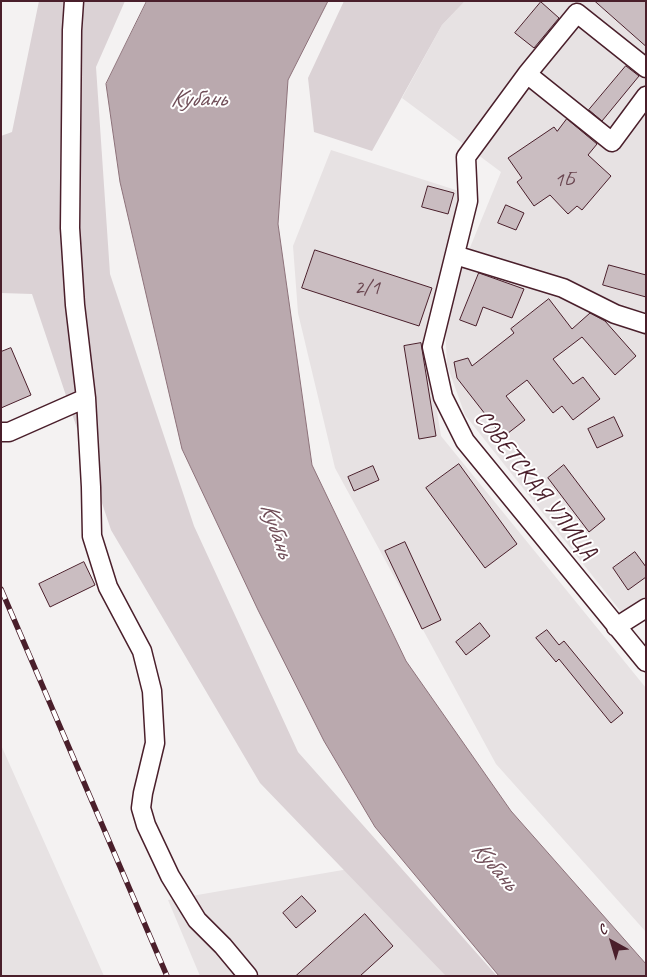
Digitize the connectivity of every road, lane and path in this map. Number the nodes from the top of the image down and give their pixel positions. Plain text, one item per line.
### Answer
1 (74, 1) edge
2 (646, 68) edge
3 (526, 74) junction
4 (646, 96) edge
5 (455, 255) junction
6 (646, 324) edge
7 (86, 398) junction
8 (1, 432) edge
9 (646, 608) edge
10 (616, 627) junction
11 (646, 662) edge
12 (248, 976) edge

1 - 7 street
2 - 3 street, СОВЕТСКАЯ УЛИЦА
3 - 4 street
3 - 5 street, СОВЕТСКАЯ УЛИЦА
5 - 6 street
5 - 10 street, СОВЕТСКАЯ УЛИЦА
7 - 8 street
7 - 12 street
9 - 10 street
10 - 11 street, СОВЕТСКАЯ УЛИЦА

